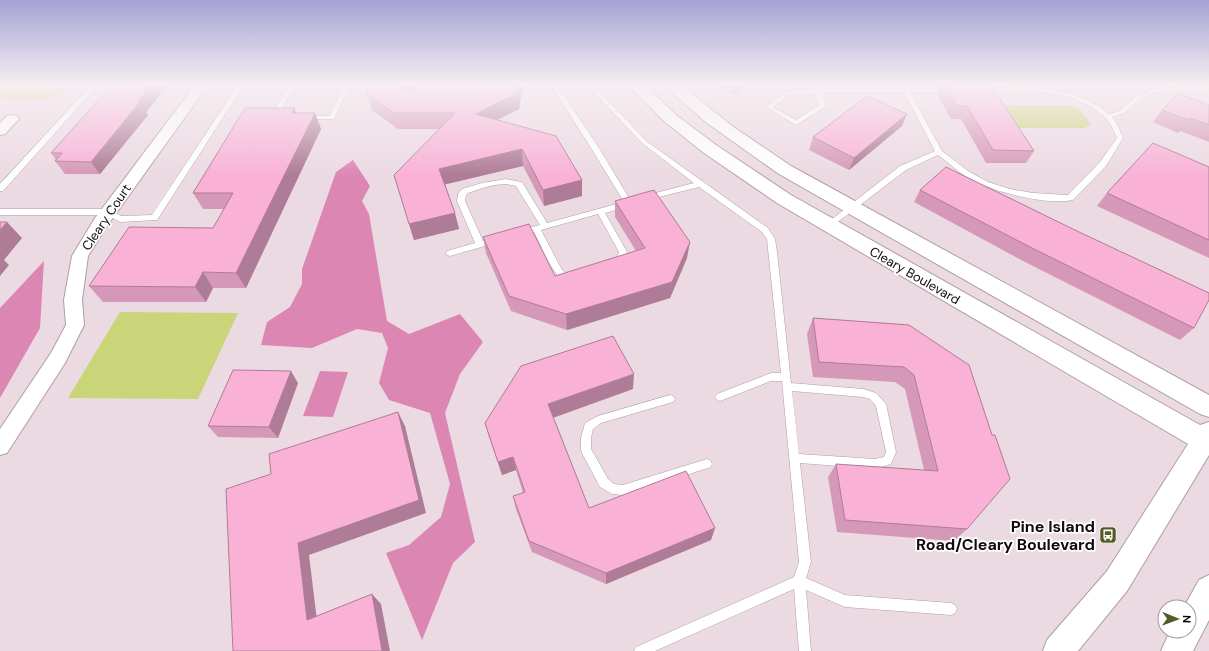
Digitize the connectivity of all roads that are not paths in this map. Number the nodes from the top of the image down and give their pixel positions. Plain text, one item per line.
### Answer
1 (67, 115) edge
2 (180, 115) edge
3 (221, 115) edge
4 (275, 115) edge
5 (333, 115) edge
6 (574, 115) edge
7 (618, 115) edge
8 (667, 115) edge
9 (706, 115) edge
10 (783, 115) edge
11 (808, 115) edge
12 (920, 115) edge
13 (1112, 115) edge
14 (1107, 117) joint
15 (281, 118) edge
16 (295, 118) edge
17 (6, 119) edge
18 (0, 131) edge
19 (939, 152) junction
20 (700, 184) junction
21 (0, 189) edge
22 (635, 202) junction
23 (852, 208) junction
24 (600, 211) junction
25 (0, 212) edge
26 (108, 212) junction
27 (830, 225) junction
28 (545, 226) junction
29 (536, 228) junction
30 (480, 244) junction
31 (450, 253) dead end
32 (607, 266) edge
33 (580, 277) edge
34 (787, 382) junction
35 (720, 397) dead end
36 (670, 398) dead end
37 (1209, 407) edge
38 (1208, 439) edge
39 (0, 446) edge
40 (794, 458) junction
41 (708, 464) dead end
42 (799, 581) junction
43 (1209, 590) edge
44 (951, 609) dead end
45 (1197, 612) edge
46 (1183, 639) edge
47 (640, 651) edge
48 (805, 651) edge
49 (1058, 651) edge
50 (1176, 651) edge

1 - 21 lane
2 - 26 street, Cleary Court
3 - 26 lane
4 - 15 lane
5 - 16 lane
6 - 22 lane
7 - 20 lane
8 - 27 street, Cleary Boulevard
9 - 23 street, Cleary Boulevard
10 - 11 lane
12 - 19 lane
13 - 14 lane
14 - 19 lane
17 - 18 street
19 - 23 lane
20 - 22 lane
20 - 34 lane
22 - 24 lane
23 - 27 lane
23 - 37 street, Cleary Boulevard
24 - 28 lane
24 - 32 lane
25 - 26 lane
26 - 39 street, Cleary Court
27 - 38 street, Cleary Boulevard
28 - 29 lane
28 - 30 lane
29 - 30 lane
29 - 33 lane
30 - 31 lane
34 - 35 lane
34 - 40 lane
34 - 40 lane
36 - 41 lane
38 - 49 street
40 - 42 lane
42 - 44 lane
42 - 47 lane
42 - 48 lane
43 - 45 street
46 - 50 street

